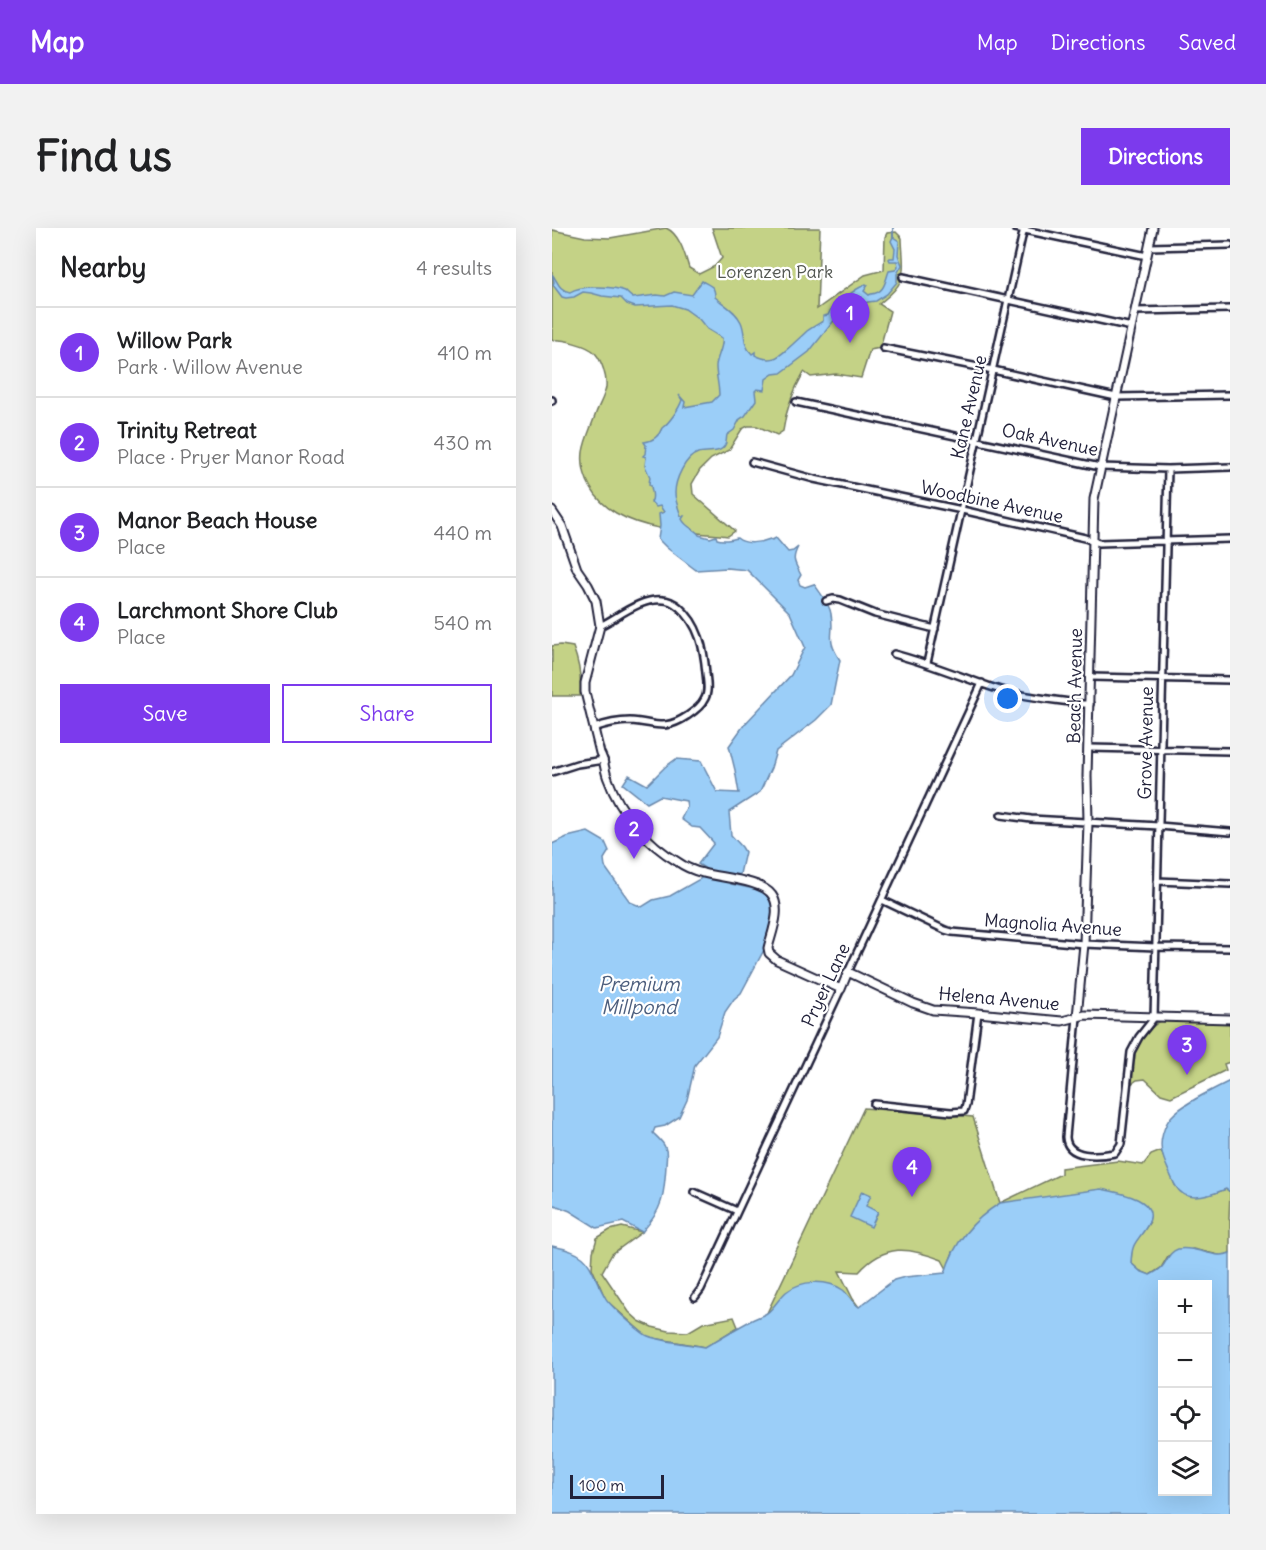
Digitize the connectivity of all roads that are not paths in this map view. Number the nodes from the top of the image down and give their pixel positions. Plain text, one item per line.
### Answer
1 (1015, 228) edge
2 (1153, 228) edge
3 (1024, 229) edge
4 (1230, 245) edge
5 (1149, 247) junction
6 (1147, 256) junction
7 (903, 277) dead end
8 (1008, 299) junction
9 (1230, 309) edge
10 (1135, 311) junction
11 (1132, 327) junction
12 (883, 348) dead end
13 (993, 370) junction
14 (1230, 395) edge
15 (1116, 397) junction
16 (796, 402) dead end
17 (977, 440) junction
18 (752, 462) dead end
19 (1100, 467) junction
20 (1230, 467) edge
21 (1168, 469) junction
22 (962, 510) junction
23 (552, 511) edge
24 (1230, 539) edge
25 (1166, 540) junction
26 (1093, 541) junction
27 (826, 601) dead end
28 (600, 626) junction
29 (935, 629) junction
30 (894, 654) dead end
31 (927, 663) junction
32 (1090, 676) junction
33 (1162, 678) junction
34 (1230, 680) edge
35 (982, 683) junction
36 (1089, 704) junction
37 (594, 728) junction
38 (1089, 748) junction
39 (1161, 751) junction
40 (1230, 751) edge
41 (604, 760) junction
42 (552, 772) edge
43 (1001, 815) dead end
44 (1088, 822) junction
45 (1159, 826) junction
46 (1230, 832) edge
47 (1157, 881) junction
48 (1230, 884) edge
49 (882, 900) junction
50 (1084, 944) junction
51 (1156, 947) junction
52 (1230, 948) edge
53 (848, 972) junction
54 (841, 988) junction
55 (978, 1013) junction
56 (1077, 1017) junction
57 (1154, 1018) junction
58 (1230, 1019) edge
59 (874, 1104) dead end
60 (694, 1192) dead end
61 (738, 1211) junction
62 (695, 1297) dead end

1 - 3 street
2 - 5 street, Beach Avenue
3 - 6 street
3 - 8 street, Kane Avenue
4 - 5 street
5 - 6 street, Beach Avenue
6 - 10 street, Beach Avenue
7 - 8 street
8 - 11 street
8 - 13 street, Kane Avenue
9 - 10 street
10 - 11 street, Beach Avenue
11 - 15 street, Beach Avenue
12 - 13 street
13 - 15 street
13 - 17 street, Kane Avenue
14 - 15 street
15 - 19 street, Beach Avenue
16 - 17 street, Oak Avenue
17 - 19 street, Oak Avenue
17 - 22 street, Kane Avenue
18 - 22 street, Woodbine Avenue
19 - 21 street, Oak Avenue
19 - 26 street, Beach Avenue
20 - 21 street, Oak Avenue
21 - 25 street, Grove Avenue
22 - 26 street, Woodbine Avenue
22 - 29 street, Kane Avenue
23 - 28 street
24 - 25 street, Woodbine Avenue
25 - 26 street, Woodbine Avenue
25 - 33 street, Grove Avenue
26 - 32 street, Beach Avenue
27 - 29 street
28 - 37 street
28 - 37 street
29 - 31 street, Kane Avenue
30 - 31 street
31 - 35 street
32 - 33 street
32 - 36 street, Beach Avenue
33 - 34 street
33 - 39 street, Grove Avenue
35 - 36 street
35 - 49 street, Pryer Lane
36 - 38 street, Beach Avenue
37 - 41 street
38 - 39 street
38 - 44 street, Beach Avenue
39 - 40 street
39 - 45 street, Grove Avenue
41 - 42 street
41 - 54 street
43 - 44 street
44 - 45 street
44 - 50 street, Beach Avenue
45 - 46 street
45 - 47 street, Grove Avenue
47 - 48 street
47 - 51 street, Grove Avenue
49 - 50 street, Magnolia Avenue
49 - 53 street, Pryer Lane
50 - 51 street, Magnolia Avenue
50 - 56 street, Beach Avenue
51 - 52 street, Magnolia Avenue
51 - 57 street, Grove Avenue
53 - 54 street, Pryer Lane
53 - 55 street, Helena Avenue
54 - 61 street, Pryer Lane
55 - 56 street, Helena Avenue
55 - 59 street
56 - 57 street, Helena Avenue
56 - 57 street, Beach Avenue
57 - 58 street, Helena Avenue
60 - 61 street
61 - 62 street, Pryer Lane

